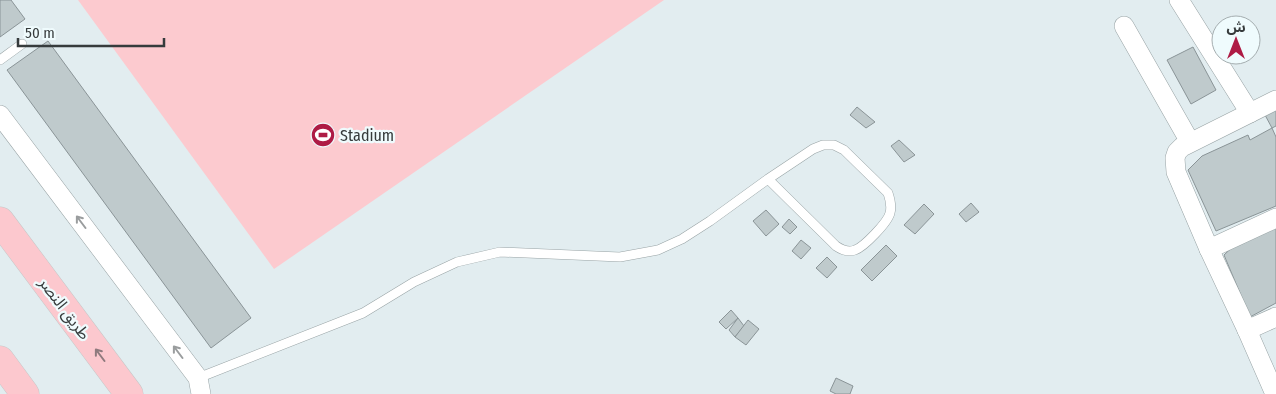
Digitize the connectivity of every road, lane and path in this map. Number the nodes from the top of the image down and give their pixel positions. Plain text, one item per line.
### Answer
1 (1179, 0) edge
2 (1124, 26) dead end
3 (22, 44) dead end
4 (0, 60) edge
5 (1276, 100) edge
6 (1250, 113) junction
7 (0, 115) edge
8 (1190, 142) junction
9 (768, 179) junction
10 (1276, 218) edge
11 (0, 222) edge
12 (1209, 249) junction
13 (1276, 317) edge
14 (1247, 330) junction
15 (0, 360) edge
16 (200, 386) edge
17 (25, 394) edge
18 (129, 394) edge
19 (1275, 394) edge

1 - 6 street
2 - 8 street
3 - 4 lane
5 - 6 street
6 - 8 street
16 -> 7 street
8 - 12 street
9 - 9 lane
9 - 16 lane
10 - 12 street
18 -> 11 main road, طريق النصر
12 - 14 street
13 - 14 street
14 - 19 street
15 - 17 main road

